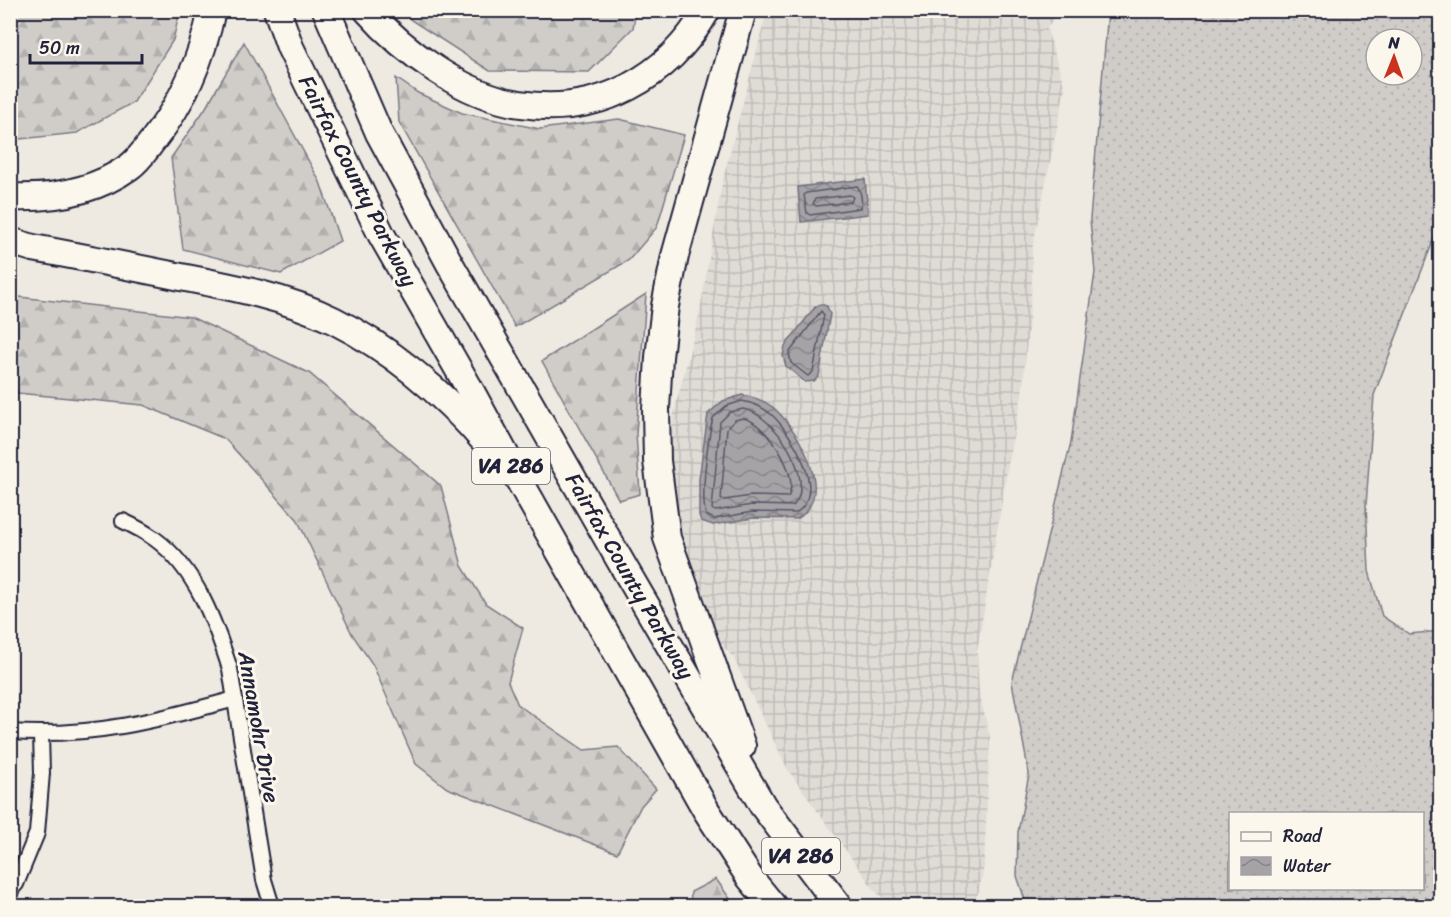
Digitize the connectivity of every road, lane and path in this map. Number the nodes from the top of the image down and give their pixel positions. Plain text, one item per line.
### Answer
1 (212, 10) edge
2 (277, 10) edge
3 (326, 10) edge
4 (367, 10) edge
5 (707, 10) edge
6 (743, 10) edge
7 (10, 197) edge
8 (10, 241) edge
9 (519, 480) junction
10 (123, 520) dead end
11 (235, 699) junction
12 (10, 732) edge
13 (40, 734) junction
14 (764, 806) junction
15 (10, 891) edge
16 (272, 906) edge
17 (773, 906) edge
18 (839, 906) edge

1 - 7 highway
2 - 9 highway, Fairfax County Parkway / VA 286
3 - 14 highway, Fairfax County Parkway / VA 286
4 - 5 highway
6 - 14 highway
8 - 9 highway
9 - 17 highway, Fairfax County Parkway / VA 286
10 - 11 street, Annamohr Drive
11 - 13 street
11 - 16 street, Annamohr Drive
12 - 13 street
13 - 15 street
14 - 18 highway, Fairfax County Parkway / VA 286

